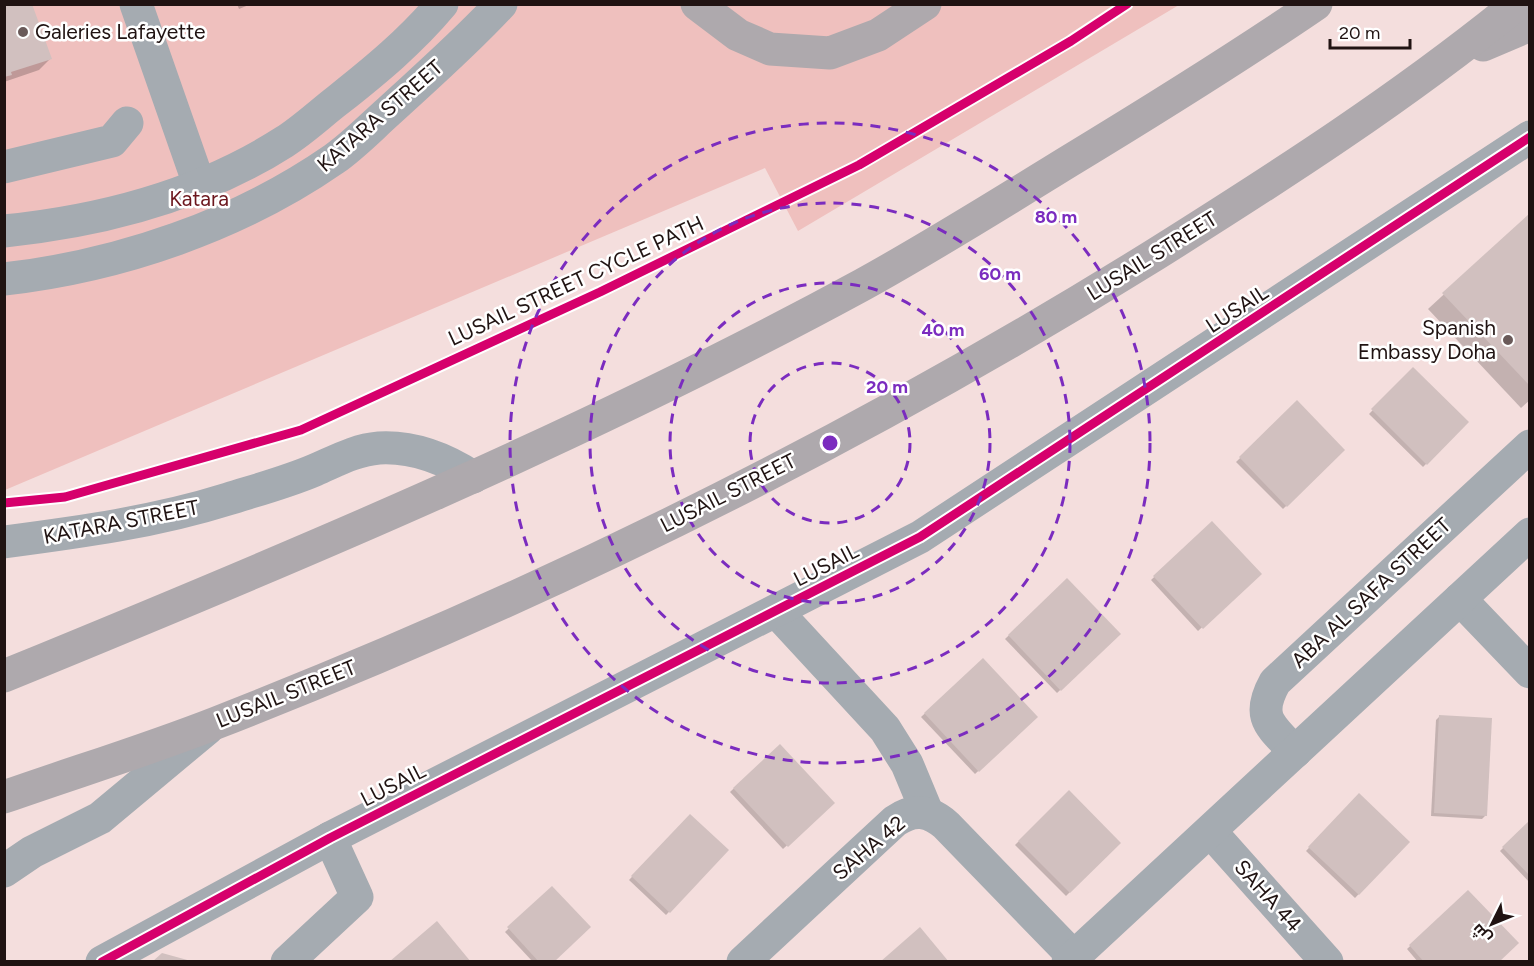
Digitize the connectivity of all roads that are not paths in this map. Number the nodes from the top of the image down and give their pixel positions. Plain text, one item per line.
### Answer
1 (136, 4) edge
2 (442, 4) edge
3 (501, 4) edge
4 (697, 4) edge
5 (925, 4) edge
6 (1316, 4) edge
7 (1517, 4) edge
8 (1530, 25) edge
9 (1456, 54) junction
10 (127, 123) dead end
11 (1530, 137) edge
12 (4, 167) edge
13 (199, 184) junction
14 (4, 231) edge
15 (4, 279) edge
16 (1530, 446) edge
17 (473, 477) junction
18 (1530, 534) edge
19 (4, 542) edge
20 (1460, 599) junction
21 (776, 611) junction
22 (1530, 672) edge
23 (4, 676) edge
24 (210, 726) junction
25 (1295, 752) junction
26 (4, 797) edge
27 (927, 812) junction
28 (1210, 831) junction
29 (330, 838) junction
30 (4, 871) edge
31 (1071, 959) edge
32 (102, 962) edge
33 (288, 962) edge
34 (743, 962) edge
35 (1327, 962) edge

1 - 13 street
2 - 13 street, KATARA STREET
3 - 15 street, KATARA STREET
4 - 5 highway
6 - 17 highway
7 - 9 highway, LUSAIL STREET
8 - 9 highway
9 - 24 highway, LUSAIL STREET
10 - 12 street
11 - 21 street, LUSAIL
13 - 14 street, KATARA STREET
16 - 25 street, ABA AL SAFA STREET
17 - 19 street, KATARA STREET
17 - 23 highway
18 - 20 street
20 - 22 street
20 - 25 street
21 - 27 street
21 - 29 street, LUSAIL
24 - 26 highway, LUSAIL STREET
24 - 30 street
25 - 28 street
27 - 31 street, SAHA 42
27 - 34 street, SAHA 42
28 - 31 street
28 - 35 street, SAHA 44
29 - 32 street, LUSAIL
29 - 33 street

